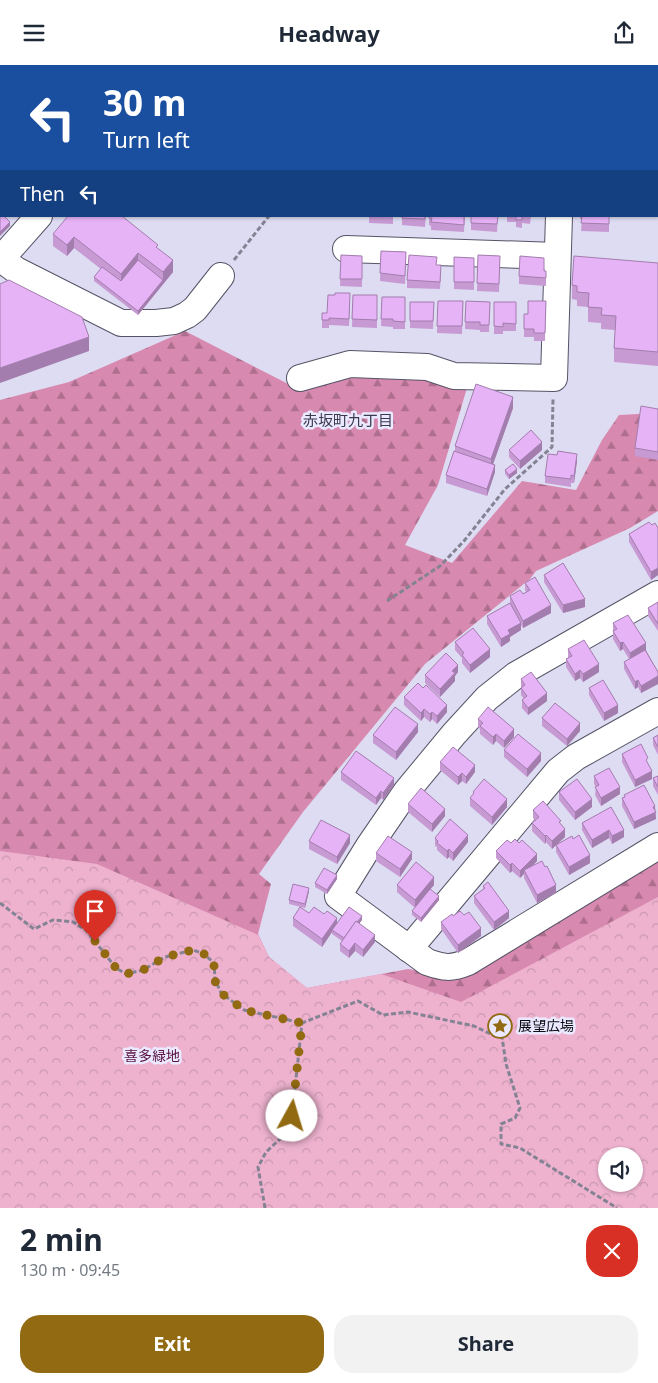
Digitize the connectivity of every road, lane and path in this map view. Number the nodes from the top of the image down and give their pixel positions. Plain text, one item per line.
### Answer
1 (39, 217) edge
2 (268, 217) edge
3 (559, 217) edge
4 (346, 249) dead end
5 (558, 256) junction
6 (0, 260) edge
7 (221, 276) joint
8 (300, 378) dead end
9 (554, 378) junction
10 (658, 594) edge
11 (387, 601) dead end
12 (658, 711) edge
13 (658, 846) edge
14 (0, 903) edge
15 (409, 949) junction
16 (302, 1023) junction
17 (265, 1208) edge
18 (617, 1208) edge

1 - 6 street
2 - 7 path
3 - 5 street
4 - 5 street
5 - 9 street
6 - 7 street
8 - 9 street
9 - 11 path
10 - 15 street
12 - 15 street
13 - 15 street
14 - 16 path
16 - 17 path
16 - 18 path

